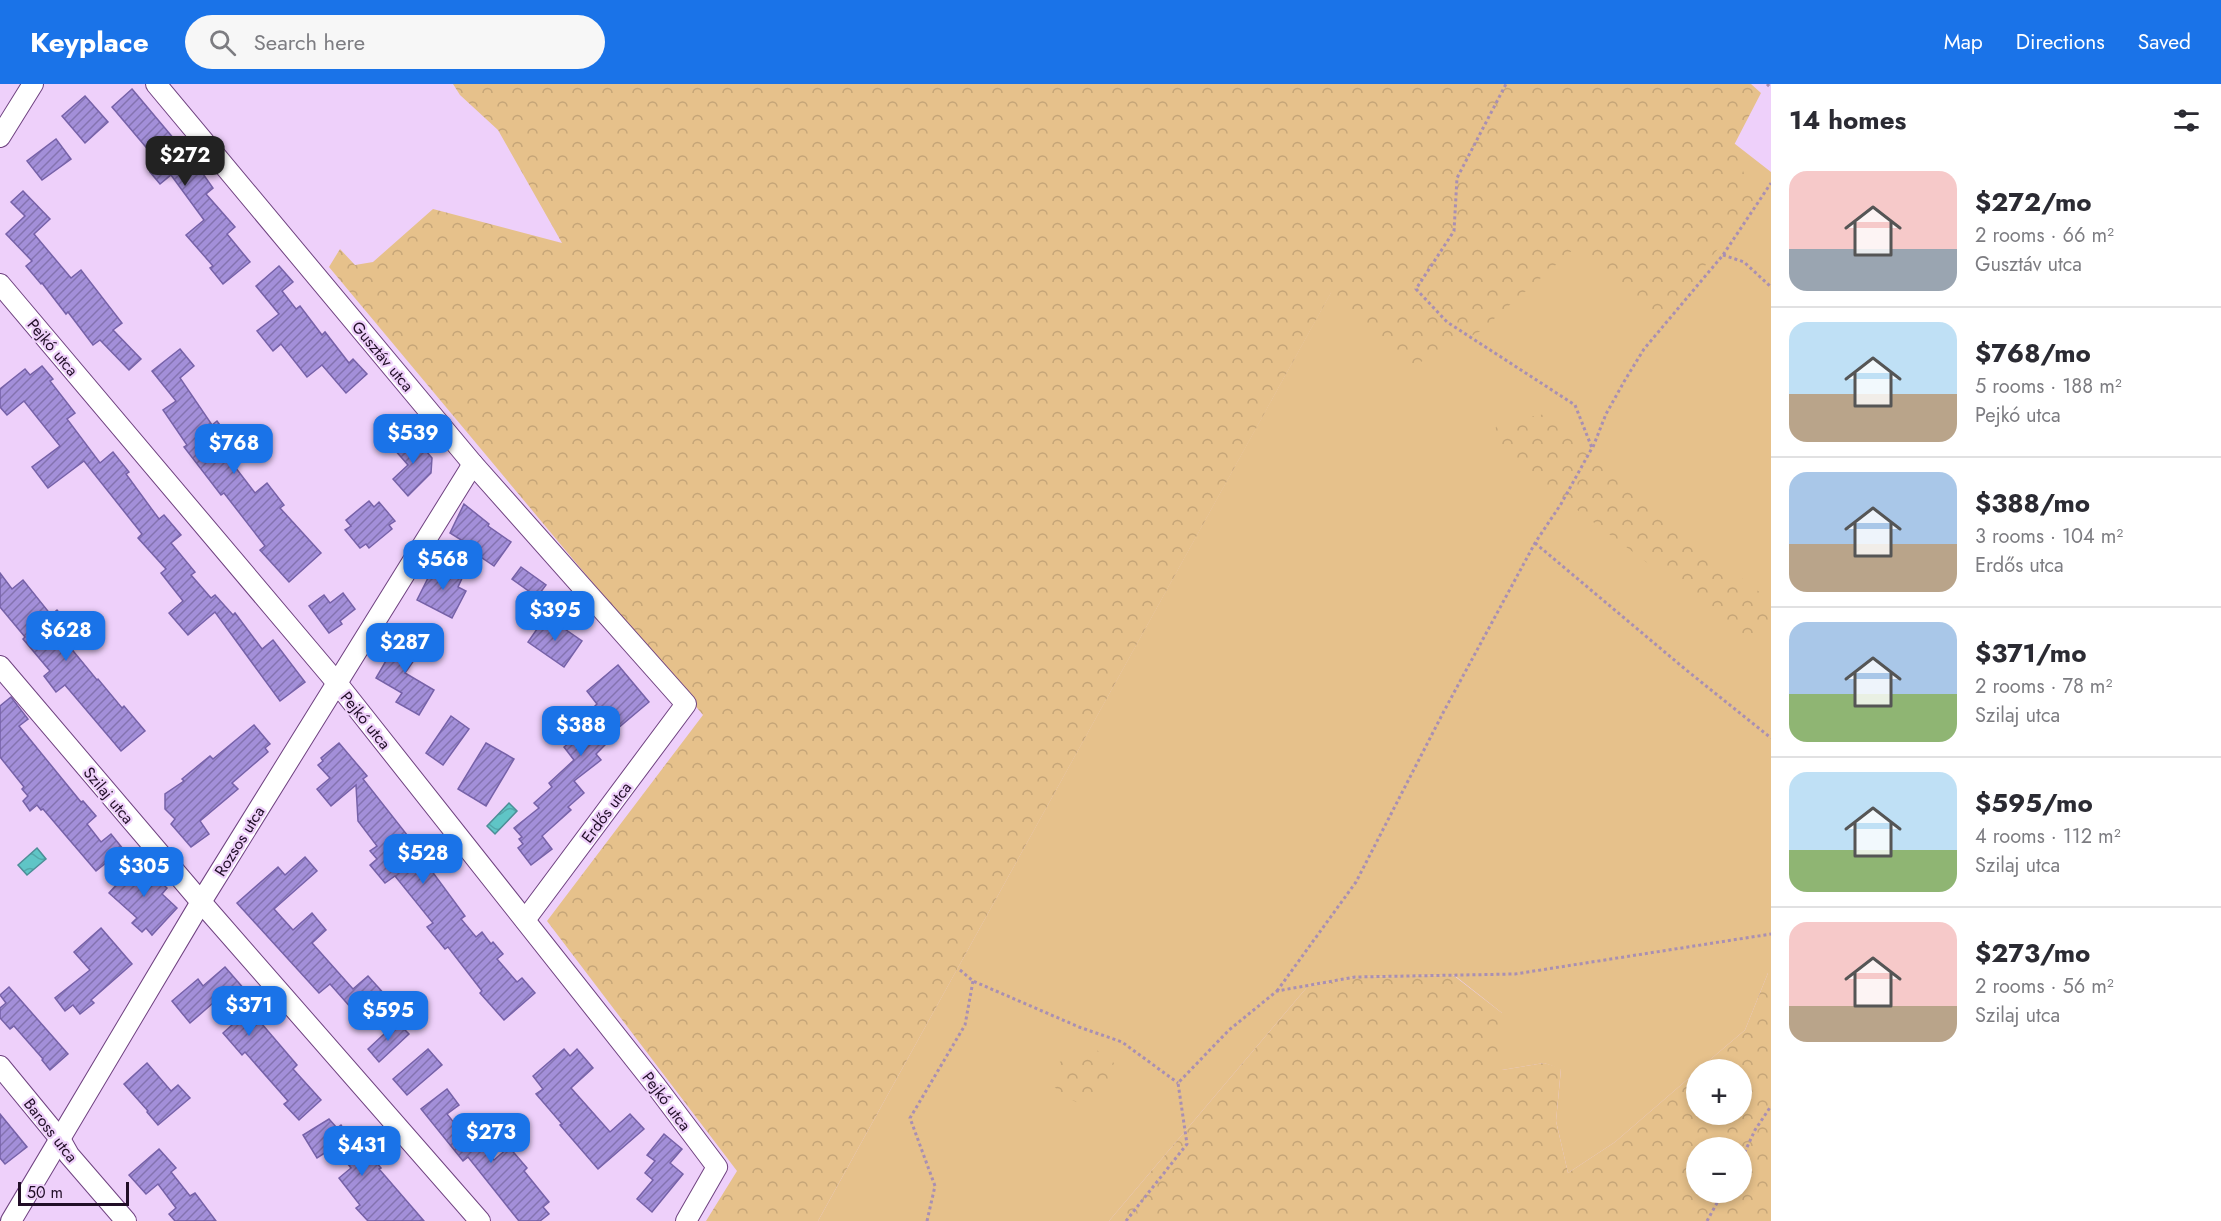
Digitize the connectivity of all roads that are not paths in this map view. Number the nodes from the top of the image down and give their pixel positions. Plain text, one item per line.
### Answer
1 (33, 84) edge
2 (156, 84) edge
3 (0, 137) edge
4 (0, 284) edge
5 (473, 464) junction
6 (0, 666) edge
7 (337, 683) junction
8 (686, 704) joint
9 (201, 902) junction
10 (525, 920) junction
11 (0, 1066) edge
12 (60, 1139) junction
13 (11, 1221) edge
14 (126, 1221) edge
15 (480, 1221) edge
16 (686, 1221) edge

1 - 3 street
2 - 5 street, Gusztáv utca
4 - 7 street, Pejkó utca
5 - 7 street, Rozsos utca
5 - 8 street, Gusztáv utca
6 - 9 street, Szilaj utca
7 - 9 street, Rozsos utca
7 - 10 street, Pejkó utca
8 - 10 street, Erdős utca
9 - 12 street, Rozsos utca
9 - 15 street, Szilaj utca
10 - 16 street, Pejkó utca
11 - 12 street, Baross utca
12 - 13 street, Rozsos utca
12 - 14 street, Baross utca

